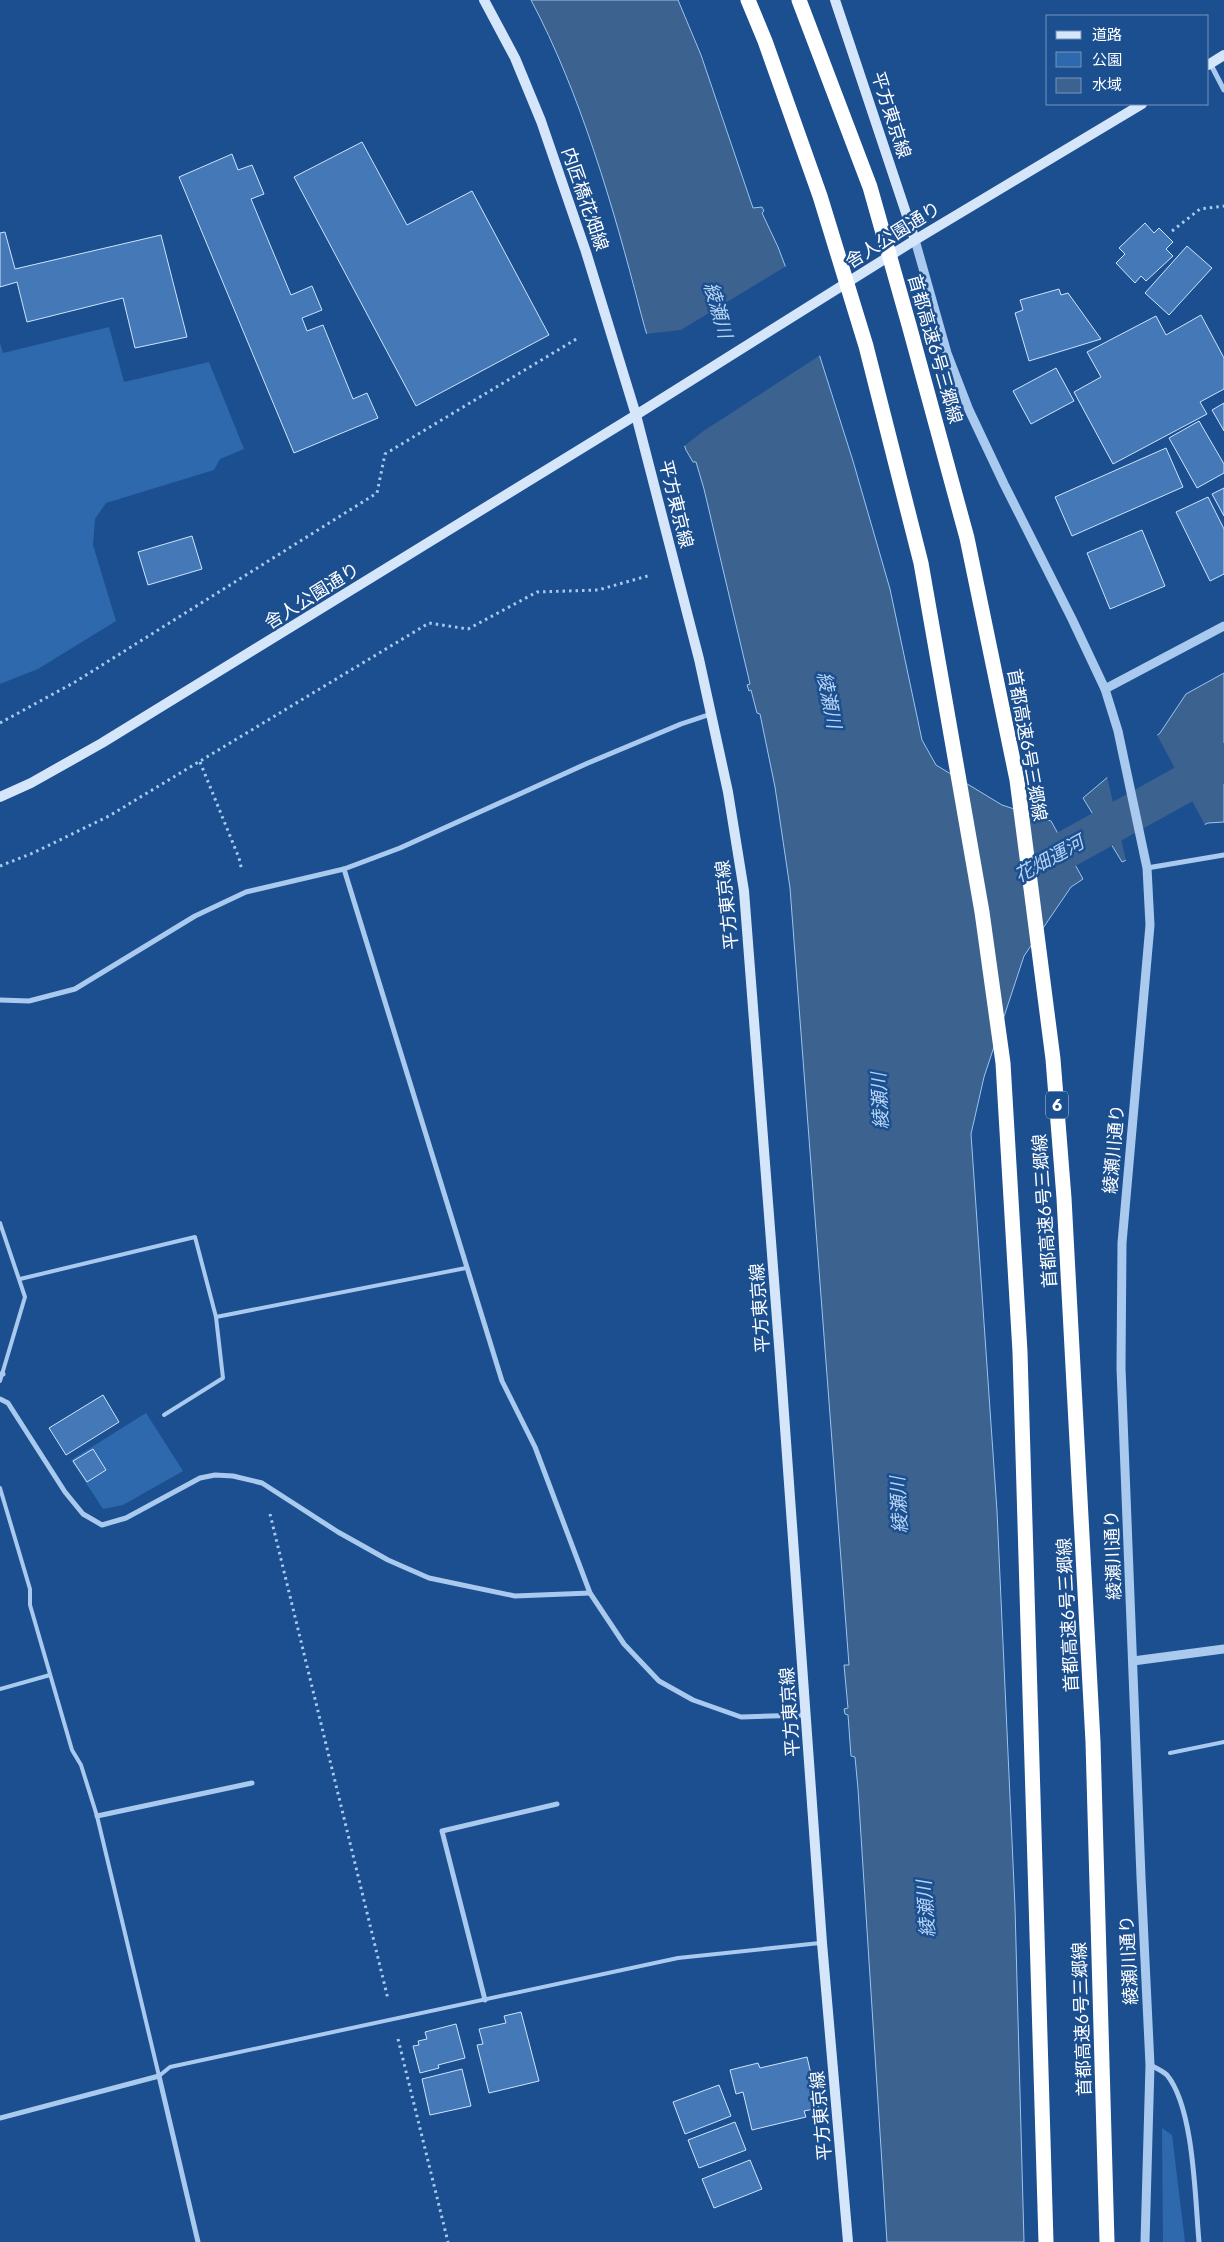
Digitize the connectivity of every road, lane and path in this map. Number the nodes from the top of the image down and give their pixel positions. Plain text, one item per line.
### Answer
1 (484, 0) edge
2 (748, 0) edge
3 (799, 0) edge
4 (834, 0) edge
5 (1224, 54) edge
6 (1209, 64) edge
7 (1224, 90) edge
8 (1140, 105) edge
9 (1224, 206) edge
10 (1172, 231) dead end
11 (915, 240) junction
12 (578, 338) dead end
13 (636, 415) junction
14 (651, 575) dead end
15 (1224, 626) edge
16 (1104, 689) junction
17 (712, 714) junction
18 (0, 723) edge
19 (200, 762) junction
20 (0, 797) edge
21 (1224, 855) edge
22 (0, 866) edge
23 (1146, 868) junction
24 (344, 869) junction
25 (246, 892) junction
26 (0, 1000) edge
27 (0, 1223) edge
28 (466, 1268) junction
29 (20, 1279) junction
30 (216, 1317) junction
31 (1, 1374) edge
32 (0, 1381) edge
33 (0, 1399) edge
34 (164, 1415) dead end
35 (262, 1483) junction
36 (0, 1488) edge
37 (590, 1593) junction
38 (1224, 1649) edge
39 (1134, 1661) junction
40 (50, 1675) junction
41 (0, 1689) edge
42 (806, 1715) junction
43 (1224, 1742) edge
44 (1170, 1753) dead end
45 (252, 1783) dead end
46 (557, 1804) dead end
47 (97, 1816) junction
48 (822, 1943) junction
49 (485, 2000) junction
50 (393, 2020) junction
51 (1150, 2065) junction
52 (158, 2076) junction
53 (0, 2118) edge
54 (198, 2242) edge
55 (448, 2242) edge
56 (848, 2242) edge
57 (1046, 2242) edge
58 (1107, 2242) edge
59 (1145, 2242) edge
60 (1199, 2242) edge

1 - 13 main road, 内匠橋花畑線
2 - 57 highway, 首都高速6号三郷線, bridge
3 - 58 highway, 首都高速6号三郷線 / 6, bridge
4 - 11 main road, 平方東京線
5 - 6 main road
6 - 7 street
8 - 11 main road, 舎人公園通り
9 - 10 path
11 - 13 main road, 舎人公園通り
11 - 16 street, 綾瀬川通り
12 - 18 path
13 - 17 main road, 平方東京線
13 - 20 main road, 舎人公園通り
14 - 19 path
15 - 16 street
16 - 23 street, 綾瀬川通り
17 - 24 street
17 - 42 main road, 平方東京線
19 - 22 path
19 - 25 path
21 - 23 street
23 - 39 street, 綾瀬川通り
24 - 25 street
24 - 28 street
25 - 26 street
27 - 29 lane
28 - 30 lane
28 - 37 street
29 - 30 lane
29 - 31 lane
30 - 34 lane
31 - 32 lane
33 - 35 street
35 - 37 street
35 - 50 path
36 - 40 lane
37 - 42 street
38 - 39 street
39 - 51 street, 綾瀬川通り
40 - 41 lane
40 - 47 lane
42 - 48 main road, 平方東京線
43 - 44 lane
45 - 47 street
46 - 49 street
47 - 52 lane
48 - 49 lane
48 - 56 main road, 平方東京線
49 - 50 lane
50 - 52 lane
50 - 55 path
51 - 59 street, 綾瀬川通り
51 - 60 street
52 - 53 street
52 - 54 street

